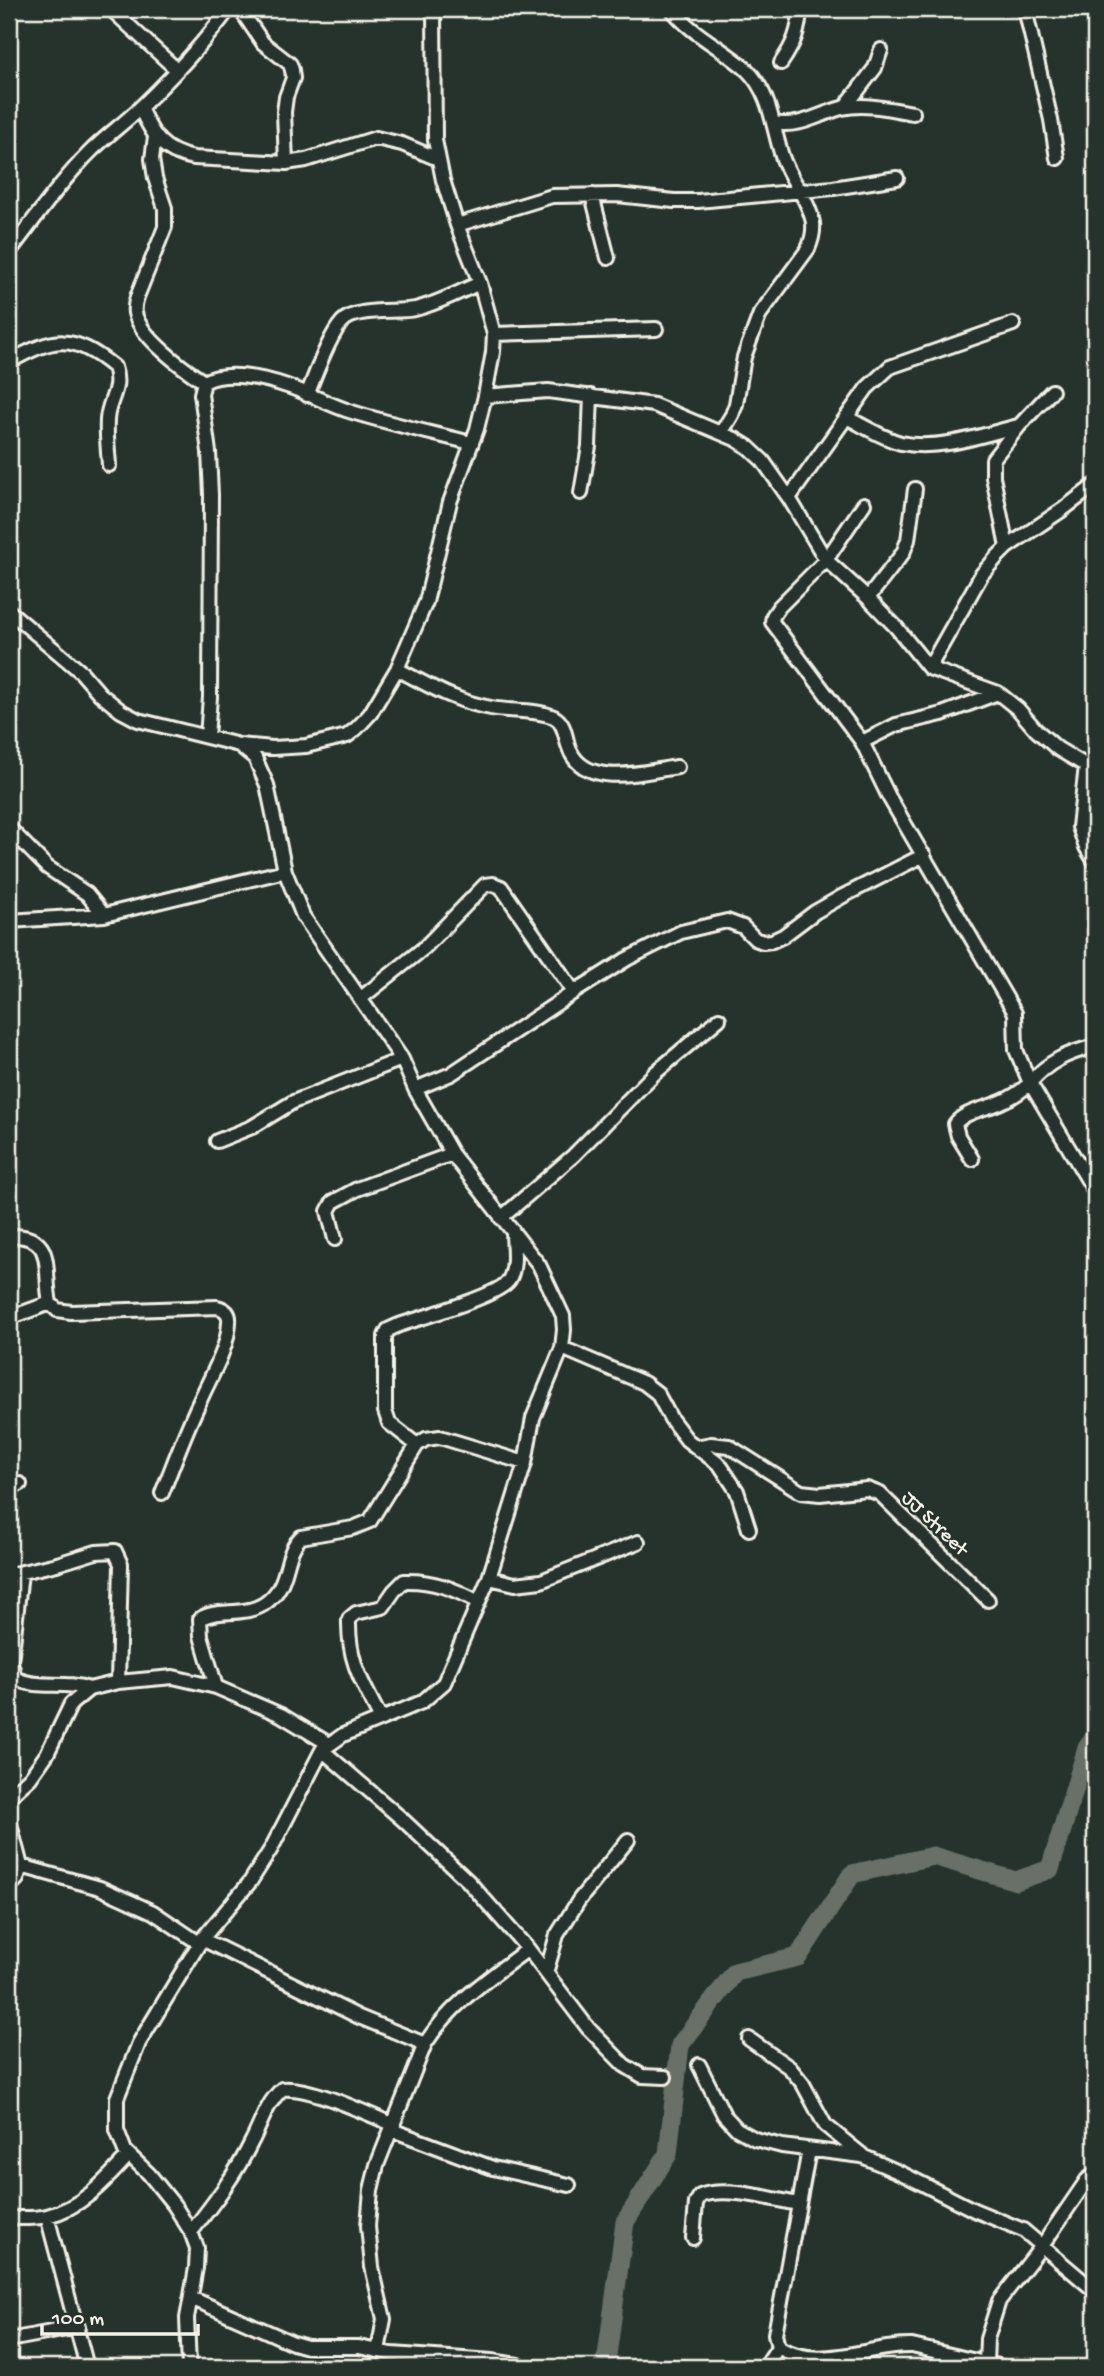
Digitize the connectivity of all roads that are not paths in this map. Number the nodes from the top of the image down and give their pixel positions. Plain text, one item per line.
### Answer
1 (111, 9) edge
2 (229, 9) edge
3 (240, 9) edge
4 (434, 9) edge
5 (672, 9) edge
6 (800, 9) edge
7 (1025, 9) edge
8 (881, 50) dead end
9 (781, 62) dead end
10 (177, 70) junction
11 (845, 107) junction
12 (141, 108) junction
13 (913, 113) dead end
14 (774, 123) junction
15 (155, 136) junction
16 (1057, 158) dead end
17 (438, 159) junction
18 (286, 163) junction
19 (897, 178) dead end
20 (797, 190) junction
21 (592, 195) junction
22 (457, 225) junction
23 (9, 252) edge
24 (608, 258) dead end
25 (480, 284) junction
26 (1013, 324) dead end
27 (656, 329) dead end
28 (494, 334) junction
29 (9, 362) edge
30 (204, 382) junction
31 (1052, 391) dead end
32 (307, 395) junction
33 (485, 396) junction
34 (591, 396) junction
35 (846, 417) junction
36 (1018, 426) junction
37 (721, 433) junction
38 (471, 443) junction
39 (109, 465) dead end
40 (1095, 485) edge
41 (915, 489) dead end
42 (581, 493) dead end
43 (789, 498) junction
44 (864, 504) dead end
45 (1007, 547) junction
46 (826, 560) junction
47 (868, 598) junction
48 (9, 611) edge
49 (929, 668) junction
50 (397, 669) junction
51 (998, 693) junction
52 (206, 737) junction
53 (862, 742) junction
54 (239, 745) junction
55 (677, 766) dead end
56 (1091, 769) edge
57 (9, 828) edge
58 (924, 855) junction
59 (1095, 862) edge
60 (285, 871) junction
61 (104, 915) junction
62 (9, 921) edge
63 (574, 992) junction
64 (360, 999) junction
65 (719, 1018) dead end
66 (1095, 1046) edge
67 (402, 1059) junction
68 (1030, 1083) junction
69 (415, 1089) junction
70 (217, 1142) dead end
71 (452, 1154) junction
72 (972, 1159) dead end
73 (1095, 1192) edge
74 (501, 1218) junction
75 (513, 1231) junction
76 (9, 1236) edge
77 (335, 1239) dead end
78 (50, 1303) junction
79 (9, 1318) edge
80 (562, 1348) junction
81 (417, 1445) junction
82 (696, 1447) junction
83 (525, 1463) junction
84 (162, 1493) dead end
85 (749, 1529) dead end
86 (638, 1542) dead end
87 (15, 1574) edge
88 (489, 1578) junction
89 (988, 1600) dead end
90 (479, 1602) junction
91 (118, 1682) junction
92 (216, 1687) junction
93 (89, 1689) junction
94 (381, 1719) junction
95 (326, 1747) junction
96 (9, 1797) edge
97 (9, 1819) edge
98 (628, 1840) dead end
99 (21, 1866) junction
100 (9, 1887) edge
101 (200, 1941) junction
102 (528, 1949) junction
103 (546, 1973) junction
104 (750, 2039) dead end
105 (425, 2044) junction
106 (699, 2065) dead end
107 (664, 2077) dead end
108 (393, 2127) junction
109 (809, 2150) junction
110 (129, 2155) junction
111 (862, 2156) junction
112 (1095, 2174) edge
113 (569, 2185) dead end
114 (798, 2204) junction
115 (47, 2216) junction
116 (9, 2217) edge
117 (191, 2232) junction
118 (694, 2238) dead end
119 (1042, 2246) junction
120 (1095, 2291) edge
121 (191, 2298) junction
122 (78, 2327) junction
123 (9, 2340) edge
124 (778, 2347) junction
125 (378, 2351) junction
126 (830, 2362) edge
127 (518, 2365) dead end
128 (994, 2366) edge
129 (88, 2367) edge
130 (189, 2367) edge
131 (765, 2367) edge

1 - 10 street
2 - 10 street
3 - 18 street
4 - 17 street
5 - 14 street
6 - 9 street
7 - 16 street
8 - 11 street
10 - 12 street
11 - 13 street
11 - 14 street
12 - 15 street
12 - 23 street
14 - 20 street
15 - 18 street
15 - 30 street
17 - 18 street
17 - 22 street
19 - 20 street
20 - 21 street
20 - 37 street
21 - 22 street
21 - 24 street
22 - 25 street
25 - 28 street
25 - 32 street
26 - 35 street
27 - 28 street
28 - 33 street
29 - 39 street
30 - 32 street
30 - 52 street
31 - 36 street
32 - 38 street
33 - 34 street
33 - 38 street
34 - 37 street
34 - 42 street
35 - 36 street
35 - 43 street
36 - 45 street
37 - 43 street
38 - 50 street
40 - 45 street
41 - 47 street
43 - 46 street
44 - 46 street
45 - 49 street
46 - 47 street
46 - 53 street
47 - 49 street
48 - 52 street
49 - 51 street
50 - 54 street
50 - 55 street
51 - 53 street
51 - 56 street
52 - 54 street
53 - 58 street
54 - 60 street
56 - 59 street
57 - 61 street
58 - 63 street
58 - 68 street
60 - 61 street
60 - 64 street
61 - 62 street
63 - 64 street
63 - 69 street
64 - 67 street
65 - 74 street
66 - 68 street
67 - 69 street
67 - 70 street
68 - 72 street
68 - 73 street
69 - 71 street
71 - 74 street
71 - 77 street
74 - 75 street
75 - 80 street
75 - 81 street
76 - 78 street
78 - 79 street
78 - 84 street
80 - 82 street
80 - 83 street
81 - 83 street
81 - 92 street
82 - 85 street
82 - 89 street, JJ Street
83 - 88 street
86 - 88 street
87 - 91 street
87 - 93 street
88 - 90 street
90 - 94 street
90 - 94 street
91 - 92 street
91 - 93 street
92 - 95 street
93 - 96 street
94 - 95 street
95 - 101 street
95 - 102 street
97 - 99 street
98 - 103 street
99 - 100 street
99 - 101 street
101 - 105 street
101 - 110 street
102 - 103 street
102 - 105 street
103 - 107 street
104 - 111 street
105 - 108 street
106 - 109 street
108 - 113 street
108 - 117 street
108 - 125 street
109 - 111 street
109 - 114 street
110 - 115 street
110 - 117 street
111 - 119 street
112 - 119 street
114 - 118 street
114 - 124 street
115 - 116 street
115 - 122 street
117 - 121 street
119 - 120 street
119 - 128 street
121 - 125 street
121 - 130 street
122 - 123 street
122 - 129 street
124 - 126 street
124 - 131 street
125 - 127 street
126 - 128 street

